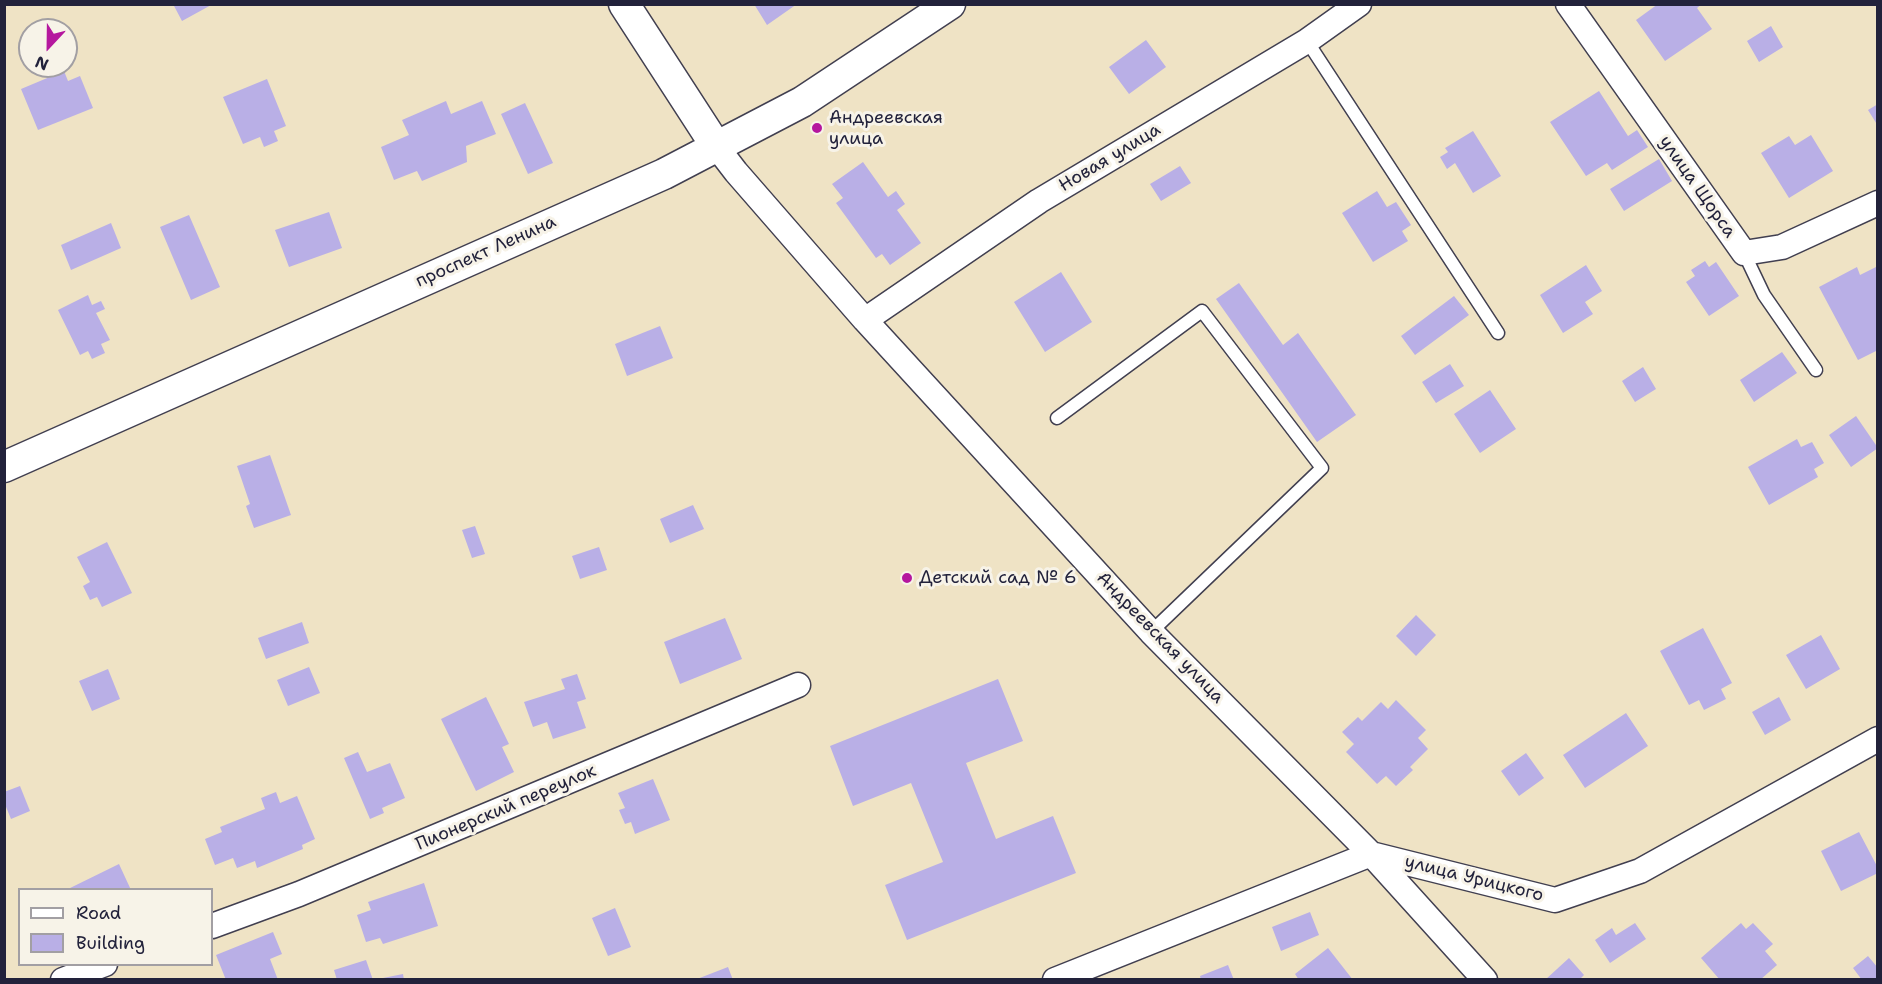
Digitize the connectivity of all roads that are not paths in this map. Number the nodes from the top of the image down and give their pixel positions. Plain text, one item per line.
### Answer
1 (624, 4) edge
2 (950, 4) edge
3 (1359, 4) edge
4 (1568, 4) edge
5 (1307, 41) junction
6 (716, 146) junction
7 (1878, 203) edge
8 (1743, 253) junction
9 (865, 320) junction
10 (1498, 333) dead end
11 (1816, 370) dead end
12 (1057, 418) dead end
13 (4, 467) edge
14 (1151, 632) junction
15 (798, 685) dead end
16 (1878, 739) edge
17 (1371, 854) junction
18 (213, 926) edge
19 (100, 966) edge
20 (63, 980) edge
21 (1055, 980) edge
22 (1485, 980) edge

1 - 6 street, Андреевская улица
2 - 6 street, проспект Ленина
3 - 5 street, Новая улица
4 - 8 street, улица Щорса
5 - 9 street, Новая улица
5 - 10 lane
6 - 9 street, Андреевская улица
6 - 13 street, проспект Ленина
7 - 8 street, улица Щорса
8 - 11 lane
9 - 14 street, Андреевская улица
12 - 14 lane
14 - 17 street, Андреевская улица
15 - 18 street, Пионерский переулок
16 - 17 street, улица Урицкого
17 - 21 street
17 - 22 street, Андреевская улица
19 - 20 street

